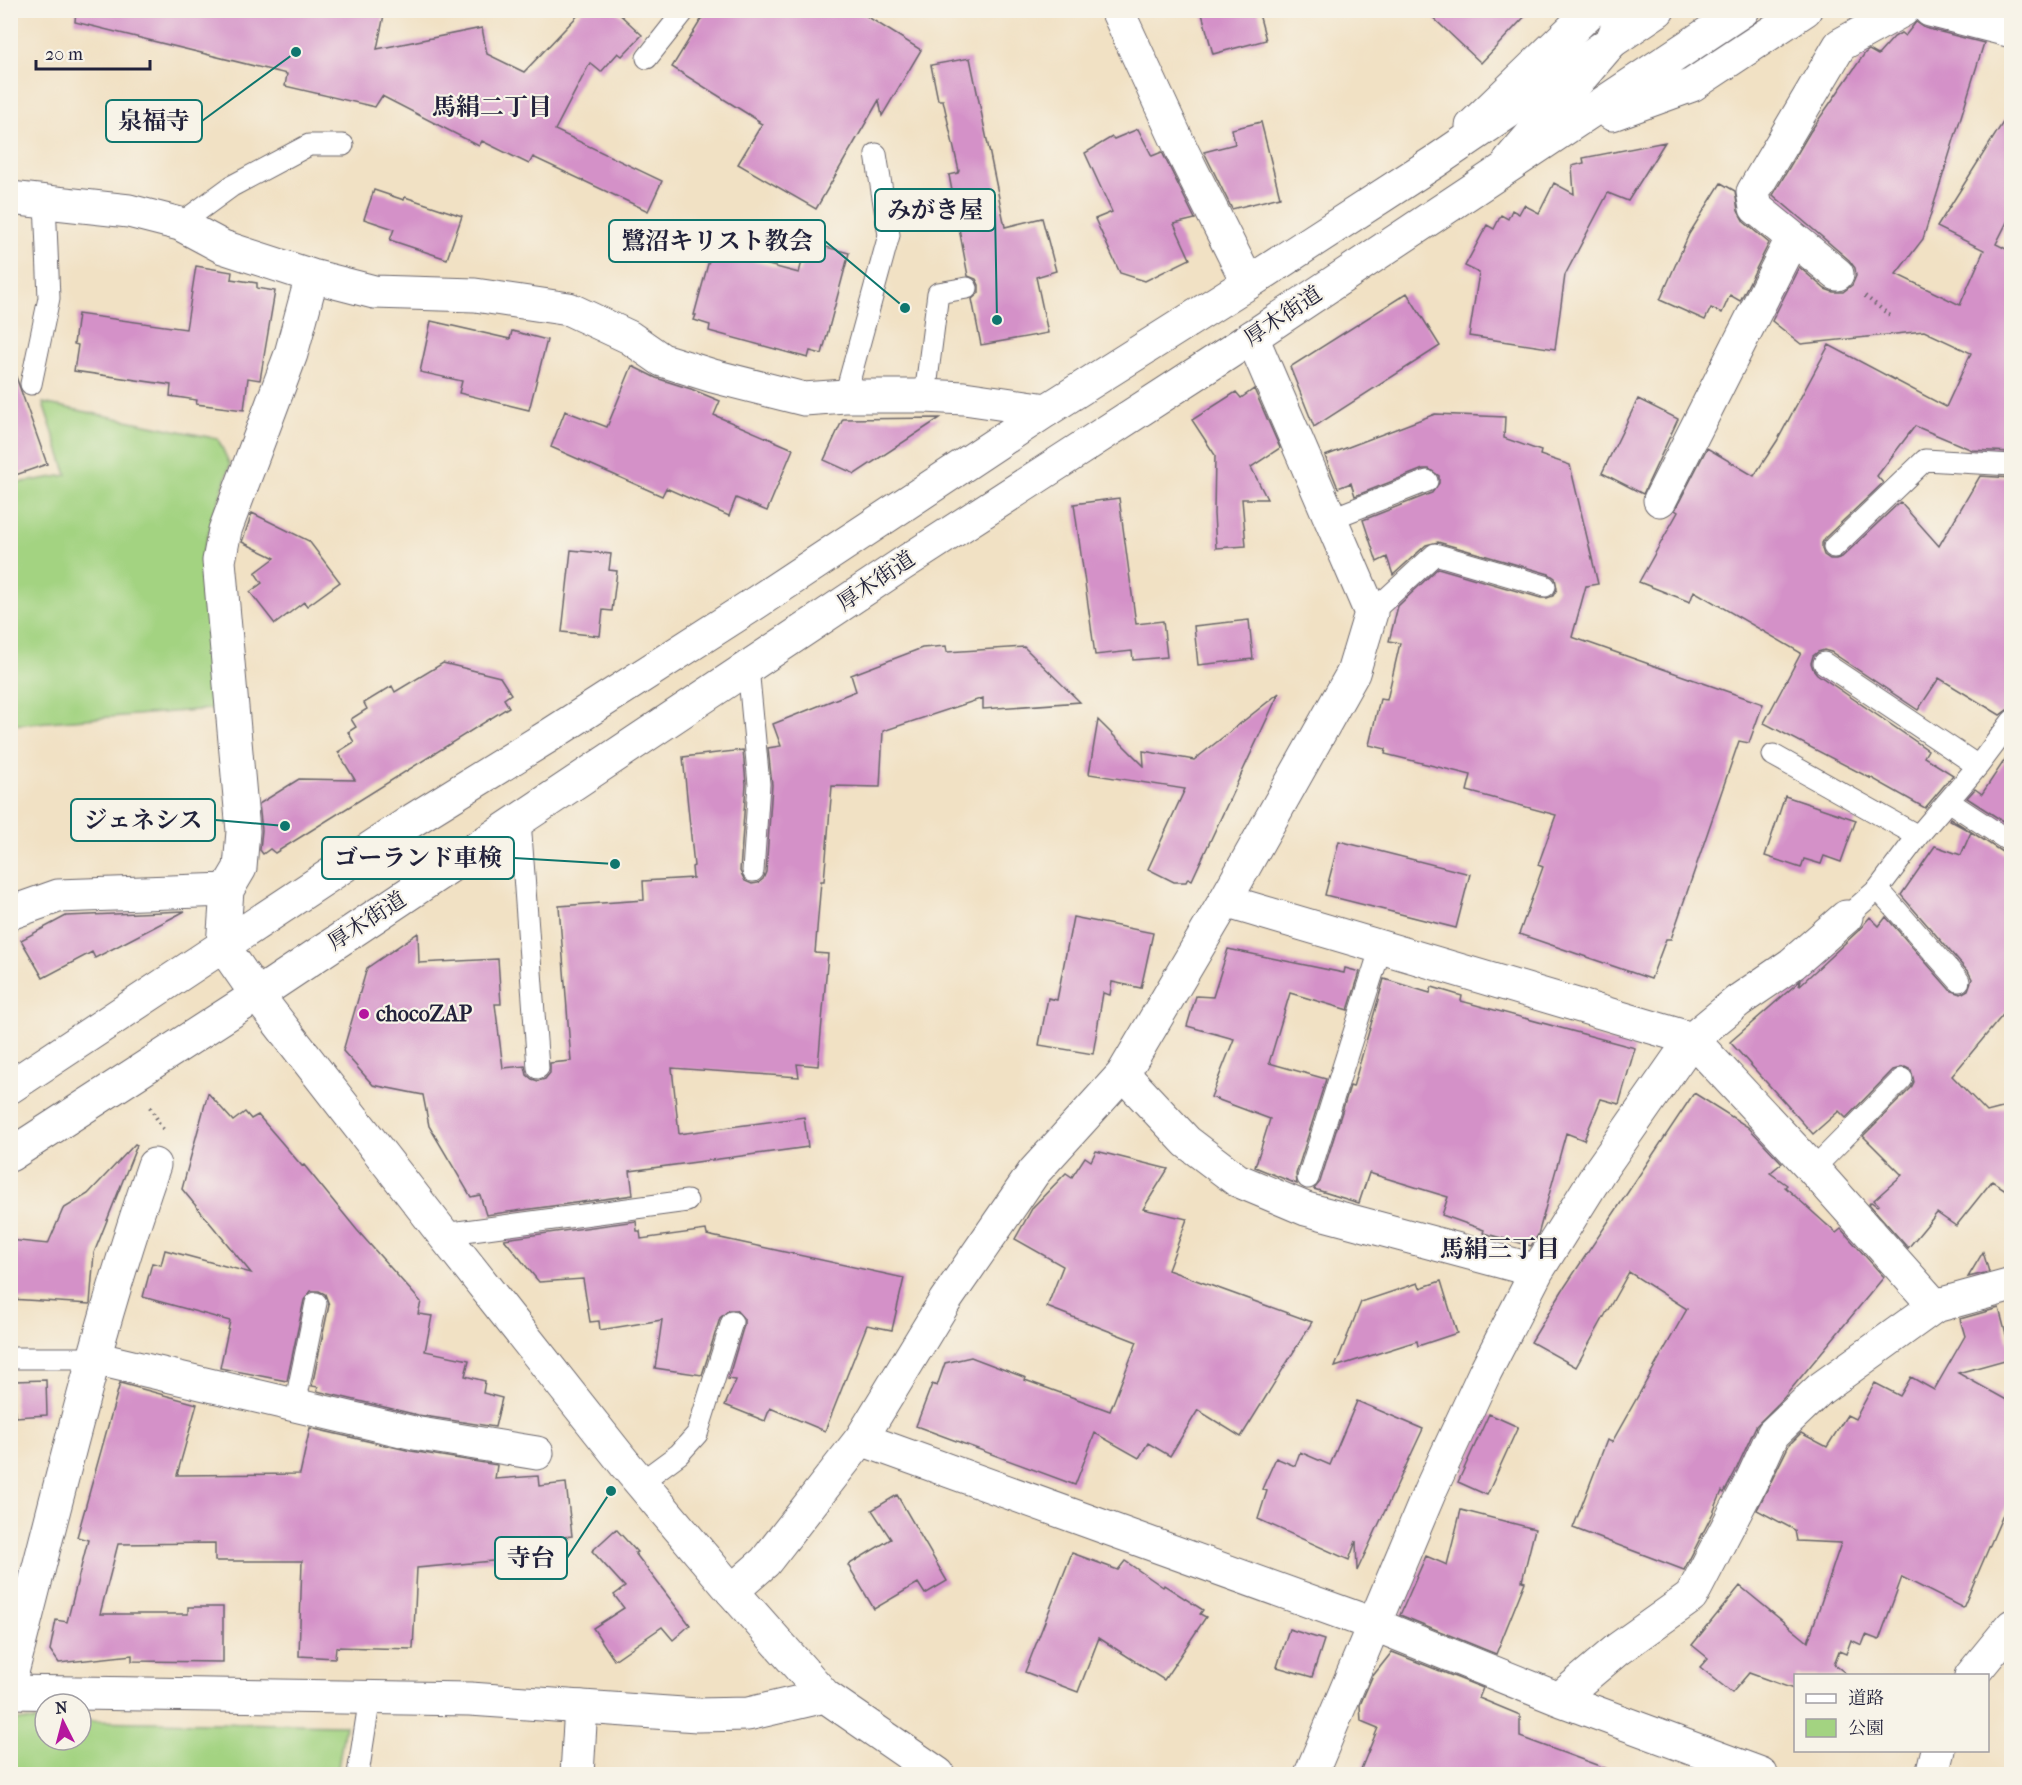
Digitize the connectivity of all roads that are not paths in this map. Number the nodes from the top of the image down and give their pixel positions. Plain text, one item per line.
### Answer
1 (685, 10) edge
2 (1117, 10) edge
3 (1592, 10) edge
4 (1624, 10) edge
5 (1658, 10) edge
6 (1743, 10) edge
7 (1805, 10) edge
8 (1902, 10) edge
9 (1930, 10) edge
10 (2012, 31) edge
11 (1612, 41) junction
12 (647, 58) dead end
13 (1566, 130) junction
14 (343, 145) dead end
15 (876, 154) dead end
16 (1436, 161) junction
17 (1500, 172) junction
18 (10, 198) edge
19 (45, 201) junction
20 (180, 224) junction
21 (1792, 239) junction
22 (1837, 274) dead end
23 (312, 276) junction
24 (1248, 283) junction
25 (967, 288) dead end
26 (1252, 337) junction
27 (31, 384) dead end
28 (845, 396) junction
29 (925, 396) junction
30 (1047, 410) junction
31 (2012, 465) edge
32 (1427, 481) dead end
33 (1660, 500) dead end
34 (1330, 519) junction
35 (1834, 547) dead end
36 (1545, 586) dead end
37 (1371, 613) junction
38 (1824, 663) dead end
39 (748, 667) junction
40 (2012, 721) edge
41 (1773, 755) dead end
42 (1978, 766) junction
43 (1948, 801) junction
44 (520, 820) junction
45 (1918, 836) junction
46 (2012, 843) edge
47 (753, 872) dead end
48 (1878, 889) junction
49 (227, 890) junction
50 (1225, 901) junction
51 (10, 913) edge
52 (1846, 917) joint
53 (223, 946) junction
54 (1381, 947) junction
55 (1959, 981) dead end
56 (257, 994) junction
57 (1692, 1039) junction
58 (538, 1068) dead end
59 (1123, 1074) junction
60 (1902, 1078) dead end
61 (10, 1087) edge
62 (10, 1155) edge
63 (154, 1165) dead end
64 (1813, 1169) junction
65 (1308, 1178) dead end
66 (687, 1201) dead end
67 (443, 1234) junction
68 (1537, 1271) junction
69 (2012, 1285) edge
70 (315, 1304) dead end
71 (1935, 1306) junction
72 (732, 1322) dead end
73 (10, 1358) edge
74 (94, 1358) junction
75 (295, 1405) junction
76 (861, 1439) junction
77 (537, 1453) dead end
78 (641, 1482) junction
79 (732, 1591) junction
80 (1373, 1624) junction
81 (2012, 1626) edge
82 (1973, 1674) edge
83 (10, 1680) edge
84 (10, 1692) edge
85 (825, 1696) junction
86 (370, 1697) junction
87 (1559, 1699) junction
88 (581, 1707) junction
89 (1938, 1752) edge
90 (358, 1774) edge
91 (577, 1774) edge
92 (938, 1774) edge
93 (1311, 1774) edge
94 (1761, 1774) edge
95 (1932, 1774) edge

1 - 12 lane
2 - 24 main road
3 - 16 main road
4 - 11 main road
5 - 11 main road, 厚木街道
6 - 13 main road, 厚木街道
7 - 13 main road
8 - 21 main road
9 - 10 main road
11 - 16 main road, 厚木街道
11 - 17 main road
13 - 17 main road, 厚木街道
14 - 20 lane
15 - 28 lane
16 - 24 main road, 厚木街道
17 - 26 main road, 厚木街道
18 - 19 main road
19 - 20 main road
19 - 27 lane
20 - 23 main road
21 - 22 main road
21 - 33 main road
23 - 28 main road
23 - 49 main road
24 - 30 main road, 厚木街道
25 - 29 lane
26 - 34 main road
26 - 39 main road, 厚木街道
28 - 29 main road
29 - 30 main road
30 - 53 main road, 厚木街道
31 - 35 lane
32 - 34 lane
34 - 37 main road
36 - 37 lane
37 - 50 main road
38 - 42 lane
39 - 44 main road, 厚木街道
39 - 47 lane
40 - 42 lane
41 - 45 lane
42 - 43 lane
43 - 45 lane
43 - 46 lane
44 - 56 main road, 厚木街道
44 - 58 lane
45 - 48 lane
48 - 52 lane
48 - 55 lane
49 - 51 main road
49 - 53 main road
50 - 54 main road
50 - 59 main road
52 - 57 main road
53 - 56 main road
53 - 61 main road, 厚木街道
54 - 57 main road
54 - 65 lane
56 - 62 main road, 厚木街道
56 - 67 main road
57 - 64 main road
57 - 68 main road
59 - 68 main road
59 - 76 main road
60 - 64 lane
63 - 74 main road
64 - 71 main road
66 - 67 lane
67 - 78 main road
68 - 80 main road
69 - 71 main road
70 - 75 lane
71 - 87 main road
72 - 78 lane
73 - 74 lane
74 - 75 main road
74 - 83 main road
75 - 77 main road
76 - 79 main road
76 - 80 main road
78 - 79 main road
79 - 85 main road
80 - 87 main road
80 - 93 main road
81 - 82 main road
84 - 86 main road
85 - 88 main road
85 - 92 main road
86 - 88 main road
86 - 90 lane
87 - 94 main road
88 - 91 main road
89 - 95 main road

